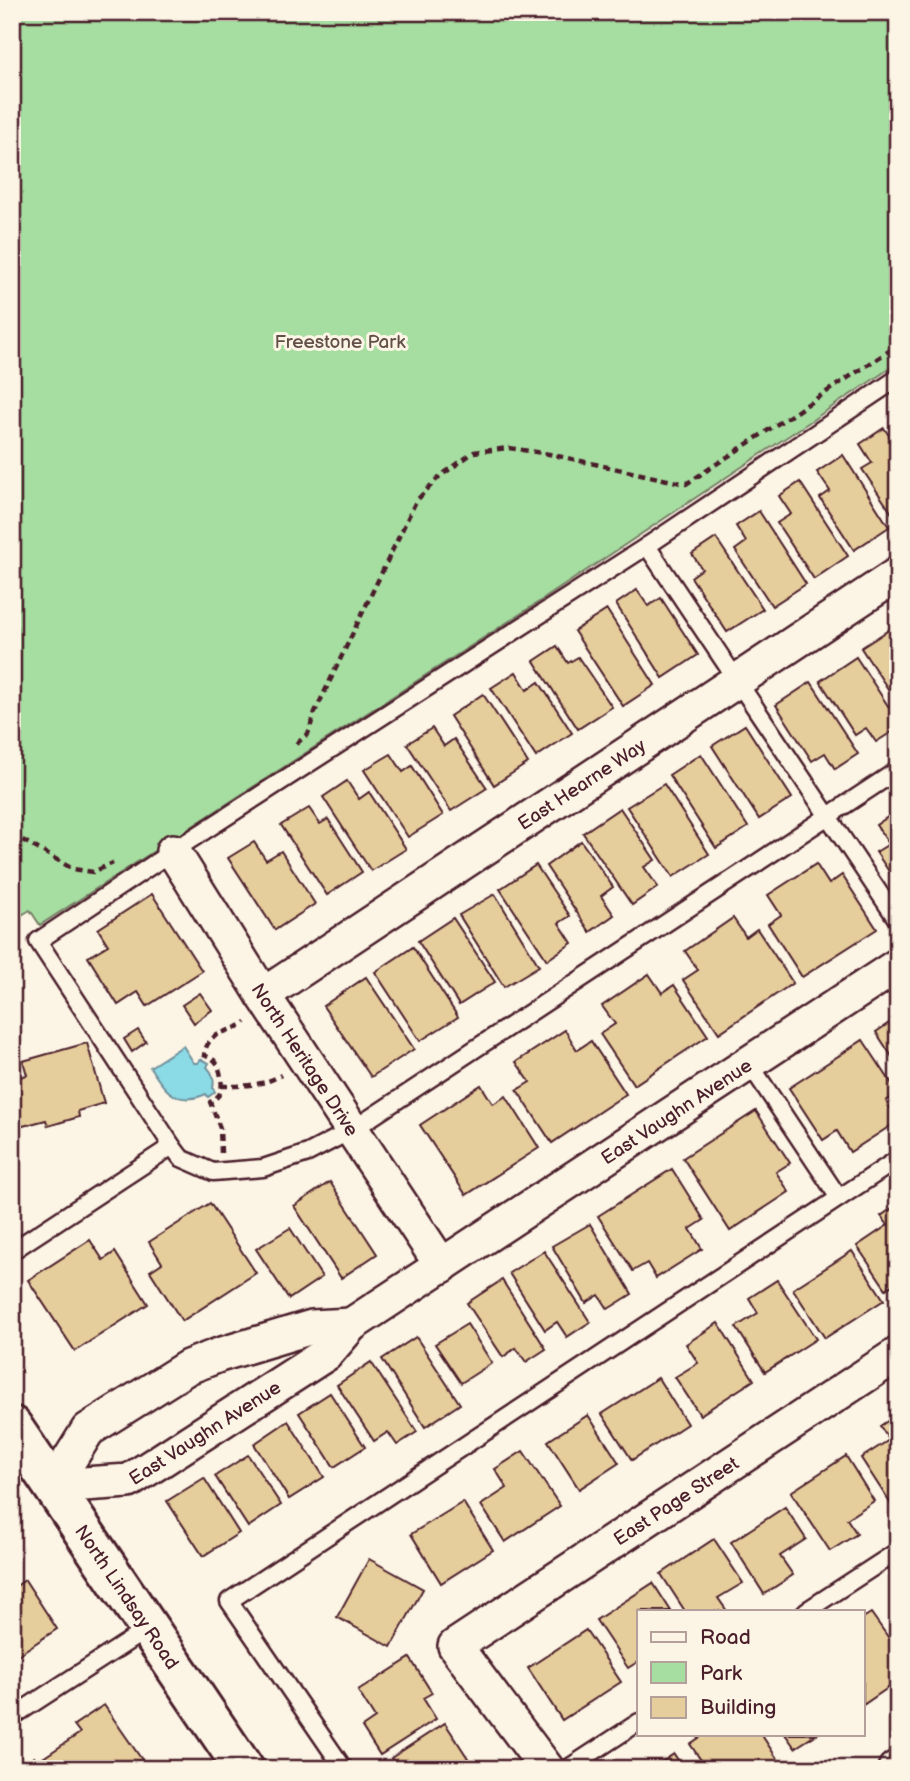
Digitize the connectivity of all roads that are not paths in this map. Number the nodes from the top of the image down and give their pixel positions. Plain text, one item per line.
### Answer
1 (898, 379) edge
2 (647, 546) junction
3 (898, 574) edge
4 (737, 680) junction
5 (898, 770) edge
6 (829, 816) junction
7 (173, 851) junction
8 (898, 921) edge
9 (898, 965) edge
10 (267, 1001) junction
11 (749, 1063) junction
12 (352, 1130) junction
13 (172, 1146) junction
14 (898, 1159) edge
15 (839, 1198) junction
16 (12, 1251) edge
17 (442, 1266) junction
18 (351, 1325) junction
19 (898, 1354) edge
20 (12, 1426) edge
21 (53, 1486) junction
22 (898, 1551) edge
23 (808, 1610) edge
24 (149, 1628) junction
25 (12, 1717) edge
26 (637, 1723) edge
27 (244, 1769) edge
28 (344, 1769) edge
29 (547, 1769) edge
30 (567, 1769) edge

1 - 2 lane
2 - 4 lane
2 - 7 lane
3 - 4 street, East Hearne Way
4 - 6 lane
4 - 10 street, East Hearne Way
5 - 6 lane
6 - 8 lane
6 - 12 lane
7 - 10 street, North Heritage Drive
7 - 13 lane
9 - 11 street, East Vaughn Avenue
10 - 12 street, North Heritage Drive
11 - 15 lane
11 - 17 street, East Vaughn Avenue
12 - 13 lane
12 - 17 street, North Heritage Drive
13 - 16 lane
14 - 15 lane
15 - 28 lane
17 - 18 street, East Vaughn Avenue
18 - 21 street, East Vaughn Avenue
18 - 21 street
19 - 29 street, East Page Street
20 - 21 main road, North Lindsay Road
21 - 24 main road, North Lindsay Road
22 - 23 lane
24 - 25 lane
24 - 27 main road, North Lindsay Road
26 - 30 lane

